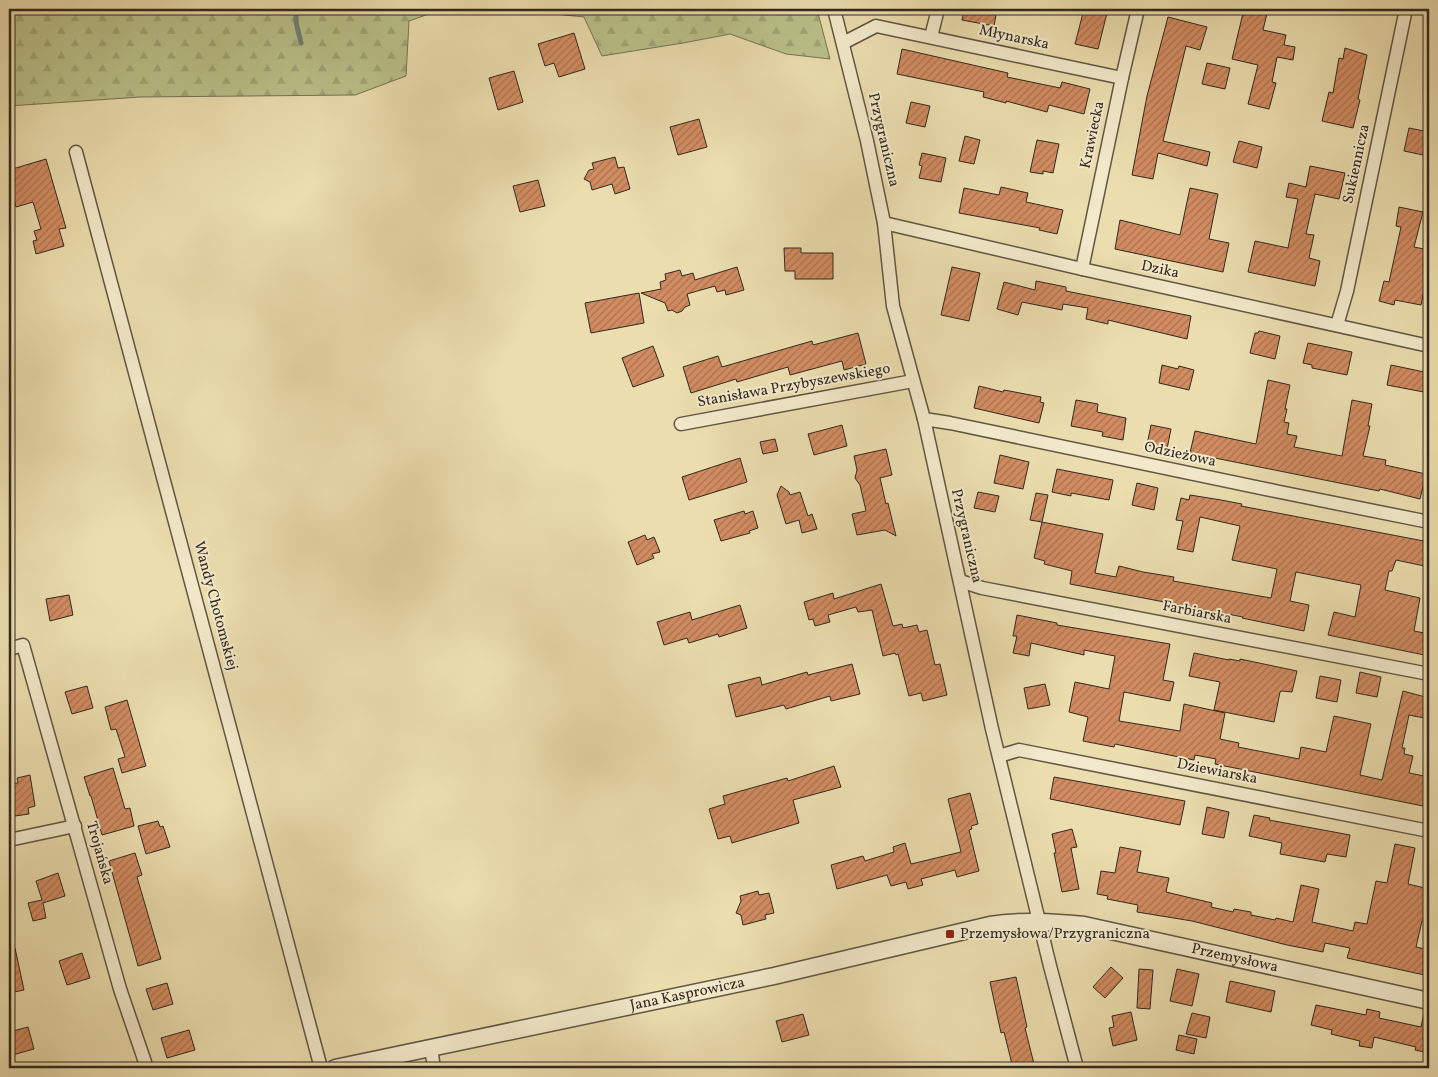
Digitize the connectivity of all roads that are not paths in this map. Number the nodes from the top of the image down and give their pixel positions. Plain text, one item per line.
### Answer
1 (834, 9) edge
2 (938, 9) edge
3 (1138, 9) edge
4 (1406, 9) edge
5 (931, 37) junction
6 (843, 43) junction
7 (1122, 78) junction
8 (76, 152) dead end
9 (884, 223) junction
10 (1082, 269) junction
11 (1337, 325) junction
12 (1429, 346) edge
13 (913, 381) junction
14 (924, 419) junction
15 (681, 424) dead end
16 (1429, 522) edge
17 (960, 581) junction
18 (9, 648) edge
19 (1429, 674) edge
20 (999, 756) junction
21 (75, 826) junction
22 (1429, 831) edge
23 (9, 840) edge
24 (1040, 921) junction
25 (1429, 1001) edge
26 (431, 1048) junction
27 (147, 1068) edge
28 (321, 1068) edge
29 (335, 1068) edge
30 (434, 1068) edge
31 (1077, 1068) edge

1 - 6 street, Przygraniczna
2 - 5 street
3 - 7 street, Krawiecka
4 - 11 street, Sukiennicza
5 - 6 street, Młynarska
5 - 7 street, Młynarska
6 - 9 street, Przygraniczna
7 - 10 street, Krawiecka
8 - 28 street, Wandy Chotomskiej
9 - 10 street, Dzika
9 - 13 street, Przygraniczna
10 - 11 street, Dzika
11 - 12 street, Dzika
13 - 14 street, Przygraniczna
13 - 15 street, Stanisława Przybyszewskiego
14 - 16 street, Odzieżowa
14 - 17 street, Przygraniczna
17 - 19 street, Farbiarska
17 - 20 street, Przygraniczna
18 - 21 street, Trojańska
20 - 22 street, Dziewiarska
20 - 24 street, Przygraniczna
21 - 23 street
21 - 27 street, Trojańska
24 - 25 street, Przemysłowa
24 - 26 street, Jana Kasprowicza
24 - 31 street, Przygraniczna
26 - 29 street, Jana Kasprowicza
26 - 30 street

